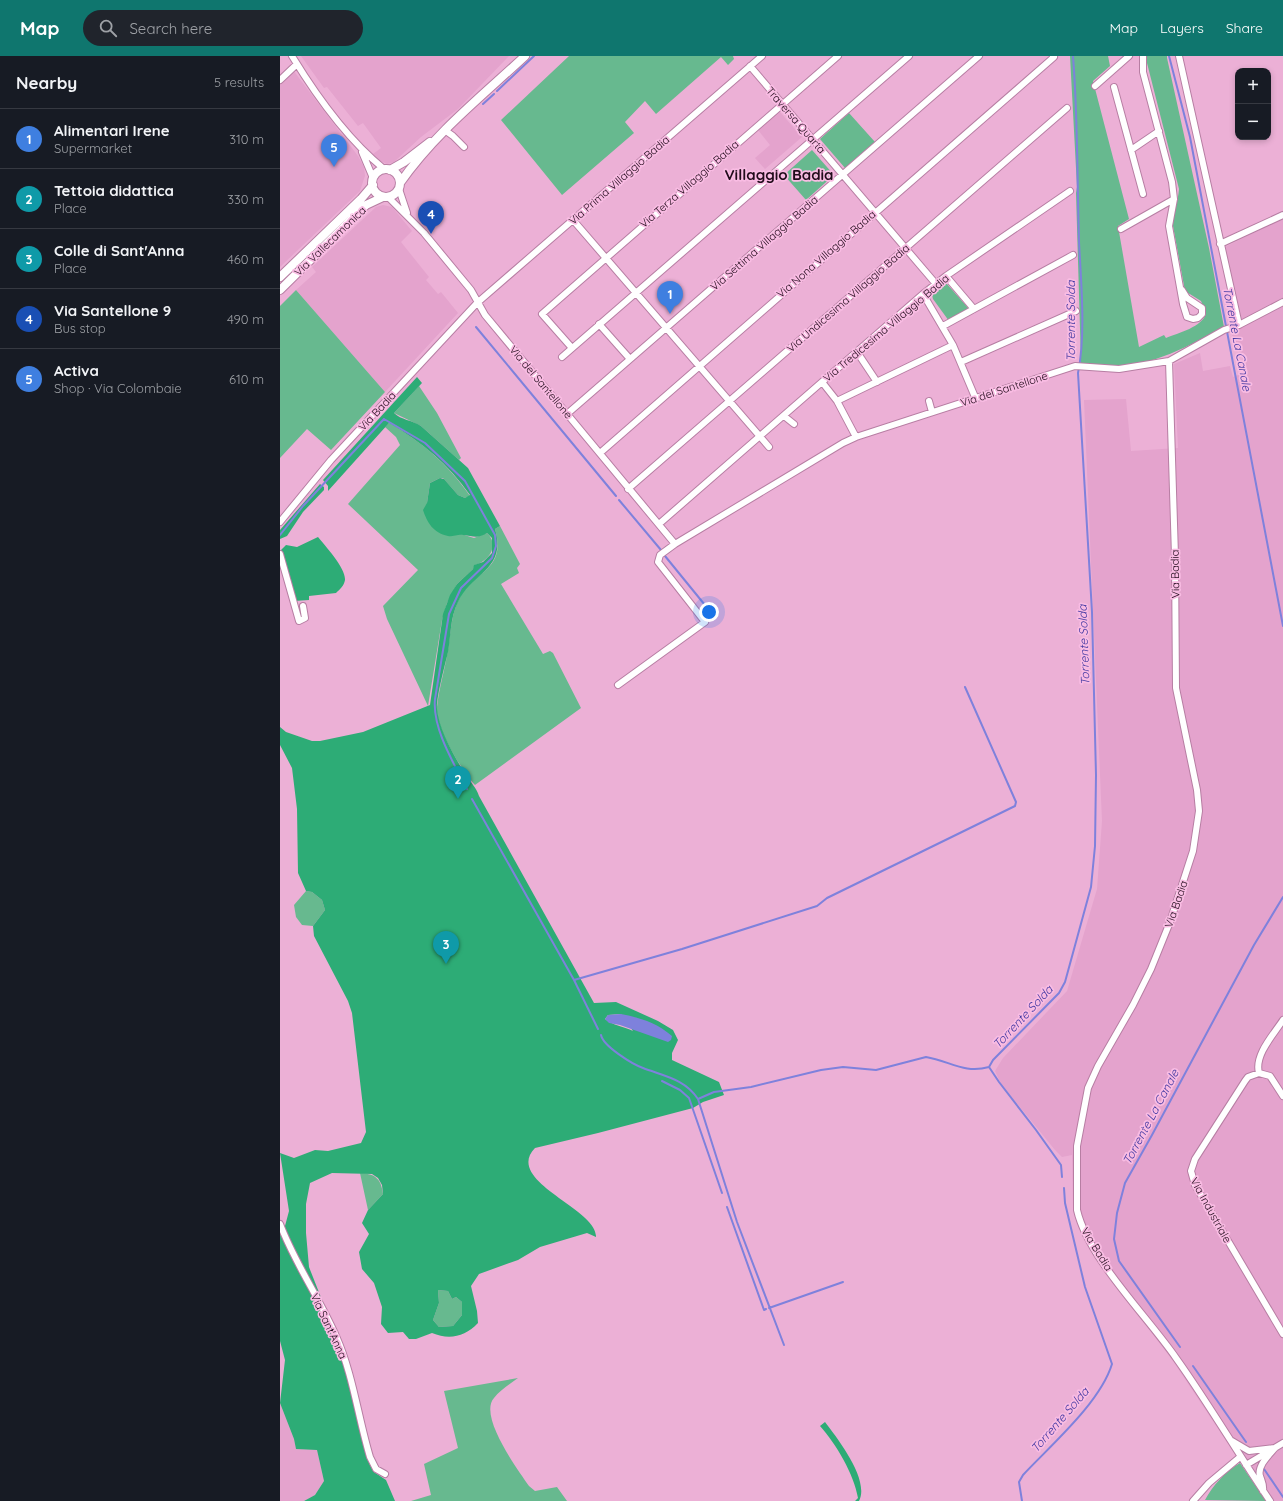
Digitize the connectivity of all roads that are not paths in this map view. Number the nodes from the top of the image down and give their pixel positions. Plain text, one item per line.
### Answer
1 (292, 56) edge
2 (525, 56) edge
3 (762, 56) edge
4 (838, 56) edge
5 (909, 56) edge
6 (979, 56) edge
7 (1129, 56) edge
8 (1143, 56) edge
9 (1179, 56) edge
10 (1053, 57) edge
11 (297, 64) junction
12 (750, 66) junction
13 (280, 80) edge
14 (1095, 86) dead end
15 (1114, 87) dead end
16 (782, 104) junction
17 (1067, 108) dead end
18 (448, 128) junction
19 (1159, 131) junction
20 (812, 139) junction
21 (464, 147) dead end
22 (1131, 150) junction
23 (362, 151) junction
24 (387, 170) junction
25 (843, 174) junction
26 (373, 182) junction
27 (400, 186) junction
28 (1070, 191) dead end
29 (1143, 194) dead end
30 (386, 197) junction
31 (1174, 200) junction
32 (875, 212) junction
33 (1283, 215) edge
34 (410, 218) junction
35 (573, 220) junction
36 (1121, 229) dead end
37 (1220, 244) junction
38 (906, 248) junction
39 (1073, 255) dead end
40 (604, 258) junction
41 (946, 276) junction
42 (280, 277) edge
43 (936, 284) junction
44 (280, 290) edge
45 (1182, 290) junction
46 (635, 293) junction
47 (923, 294) junction
48 (1283, 302) edge
49 (477, 303) junction
50 (1194, 303) junction
51 (974, 309) junction
52 (1076, 311) dead end
53 (1185, 311) junction
54 (599, 324) junction
55 (1239, 325) junction
56 (943, 326) junction
57 (665, 328) junction
58 (953, 345) junction
59 (572, 348) junction
60 (857, 352) junction
61 (562, 357) dead end
62 (630, 359) junction
63 (1169, 361) junction
64 (961, 362) junction
65 (698, 366) junction
66 (822, 382) junction
67 (877, 382) junction
68 (974, 398) junction
69 (836, 401) junction
70 (929, 401) dead end
71 (729, 403) junction
72 (932, 412) junction
73 (567, 414) junction
74 (784, 416) junction
75 (794, 424) dead end
76 (760, 437) junction
77 (856, 437) junction
78 (769, 447) dead end
79 (600, 453) junction
80 (628, 489) junction
81 (280, 522) edge
82 (659, 524) junction
83 (675, 544) junction
84 (280, 554) edge
85 (303, 606) dead end
86 (618, 685) dead end
87 (1283, 1020) edge
88 (1259, 1073) junction
89 (1283, 1096) edge
90 (280, 1224) edge
91 (1283, 1334) edge
92 (1229, 1440) junction
93 (1283, 1443) edge
94 (1275, 1448) junction
95 (1240, 1457) junction
96 (1246, 1465) junction
97 (385, 1474) dead end
98 (1263, 1491) junction
99 (1193, 1501) edge
100 (1270, 1501) edge

1 - 11 street
2 - 18 main road
3 - 12 street, Via Prima Villaggio Badia
4 - 16 street, Via Terza Villaggio Badia
5 - 20 street
6 - 25 street, Via Settima Villaggio Badia
7 - 14 street
8 - 19 street
9 - 37 street
10 - 32 street, Via Nona Villaggio Badia
11 - 13 street
11 - 23 street
12 - 16 street, Traversa Quarta
12 - 35 street, Via Prima Villaggio Badia
15 - 22 street
16 - 20 street, Traversa Quarta
16 - 40 street, Via Terza Villaggio Badia
17 - 38 street, Via Undicesima Villaggio Badia
18 - 21 street
18 - 24 main road
18 - 27 main road
19 - 22 street
19 - 31 street
20 - 25 street, Traversa Quarta
20 - 46 street
22 - 29 street
23 - 24 street
23 - 26 street
24 - 26 main road
24 - 27 main road
25 - 32 street, Traversa Quarta
25 - 57 street, Via Settima Villaggio Badia
26 - 30 main road
26 - 42 main road, Via Vallecamonica
27 - 30 main road
27 - 34 street, Via del Santellone
28 - 41 street, Via Tredicesima Villaggio Badia
30 - 34 street, Via del Santellone
30 - 44 main road, Via Vallecamonica
31 - 36 street
31 - 45 street
32 - 38 street, Traversa Quarta
32 - 65 street, Via Nona Villaggio Badia
33 - 37 street
34 - 49 street, Via del Santellone
35 - 40 street
35 - 49 street, Via Prima Villaggio Badia
37 - 55 street
38 - 43 street, Traversa Quarta
38 - 71 street, Via Undicesima Villaggio Badia
39 - 51 street
40 - 46 street
40 - 59 street, Via Terza Villaggio Badia
41 - 43 street, Via Tredicesima Villaggio Badia
41 - 51 street
43 - 47 street, Via Tredicesima Villaggio Badia
45 - 50 street
45 - 53 street
46 - 54 street
46 - 57 street
47 - 56 street
47 - 60 street, Via Tredicesima Villaggio Badia
48 - 55 street
49 - 73 street, Via del Santellone
49 - 81 street, Via Badia
50 - 53 street
50 - 53 street
51 - 56 street
52 - 64 street
54 - 59 street
54 - 62 street
55 - 63 street
56 - 58 street
57 - 62 street, Via Settima Villaggio Badia
57 - 65 street
58 - 64 street
58 - 67 street
59 - 61 street
60 - 66 street, Via Tredicesima Villaggio Badia
60 - 67 street
62 - 73 street, Via Settima Villaggio Badia
63 - 68 street, Via del Santellone
63 - 92 street, Via Badia
64 - 68 street
65 - 71 street
65 - 79 street, Via Nona Villaggio Badia
66 - 69 street
66 - 74 street, Via Tredicesima Villaggio Badia
67 - 69 street
68 - 72 street, Via del Santellone
69 - 77 street
70 - 72 street
71 - 76 street
71 - 80 street, Via Undicesima Villaggio Badia
72 - 77 street, Via del Santellone
73 - 79 street, Via del Santellone
74 - 75 street
74 - 76 street, Via Tredicesima Villaggio Badia
76 - 78 street
76 - 82 street, Via Tredicesima Villaggio Badia
77 - 83 street, Via del Santellone
79 - 80 street, Via del Santellone
80 - 82 street, Via del Santellone
82 - 83 street, Via del Santellone
83 - 86 street, Via del Santellone
84 - 85 street
87 - 88 street
88 - 89 street
88 - 91 street, Via Industriale
90 - 97 street, Via Sant'Anna
92 - 94 street
92 - 95 street, Via Badia
93 - 94 street
94 - 96 street
94 - 98 street
95 - 96 street, Via Badia
95 - 99 street
96 - 98 street, Via Badia
98 - 100 street, Via Badia

